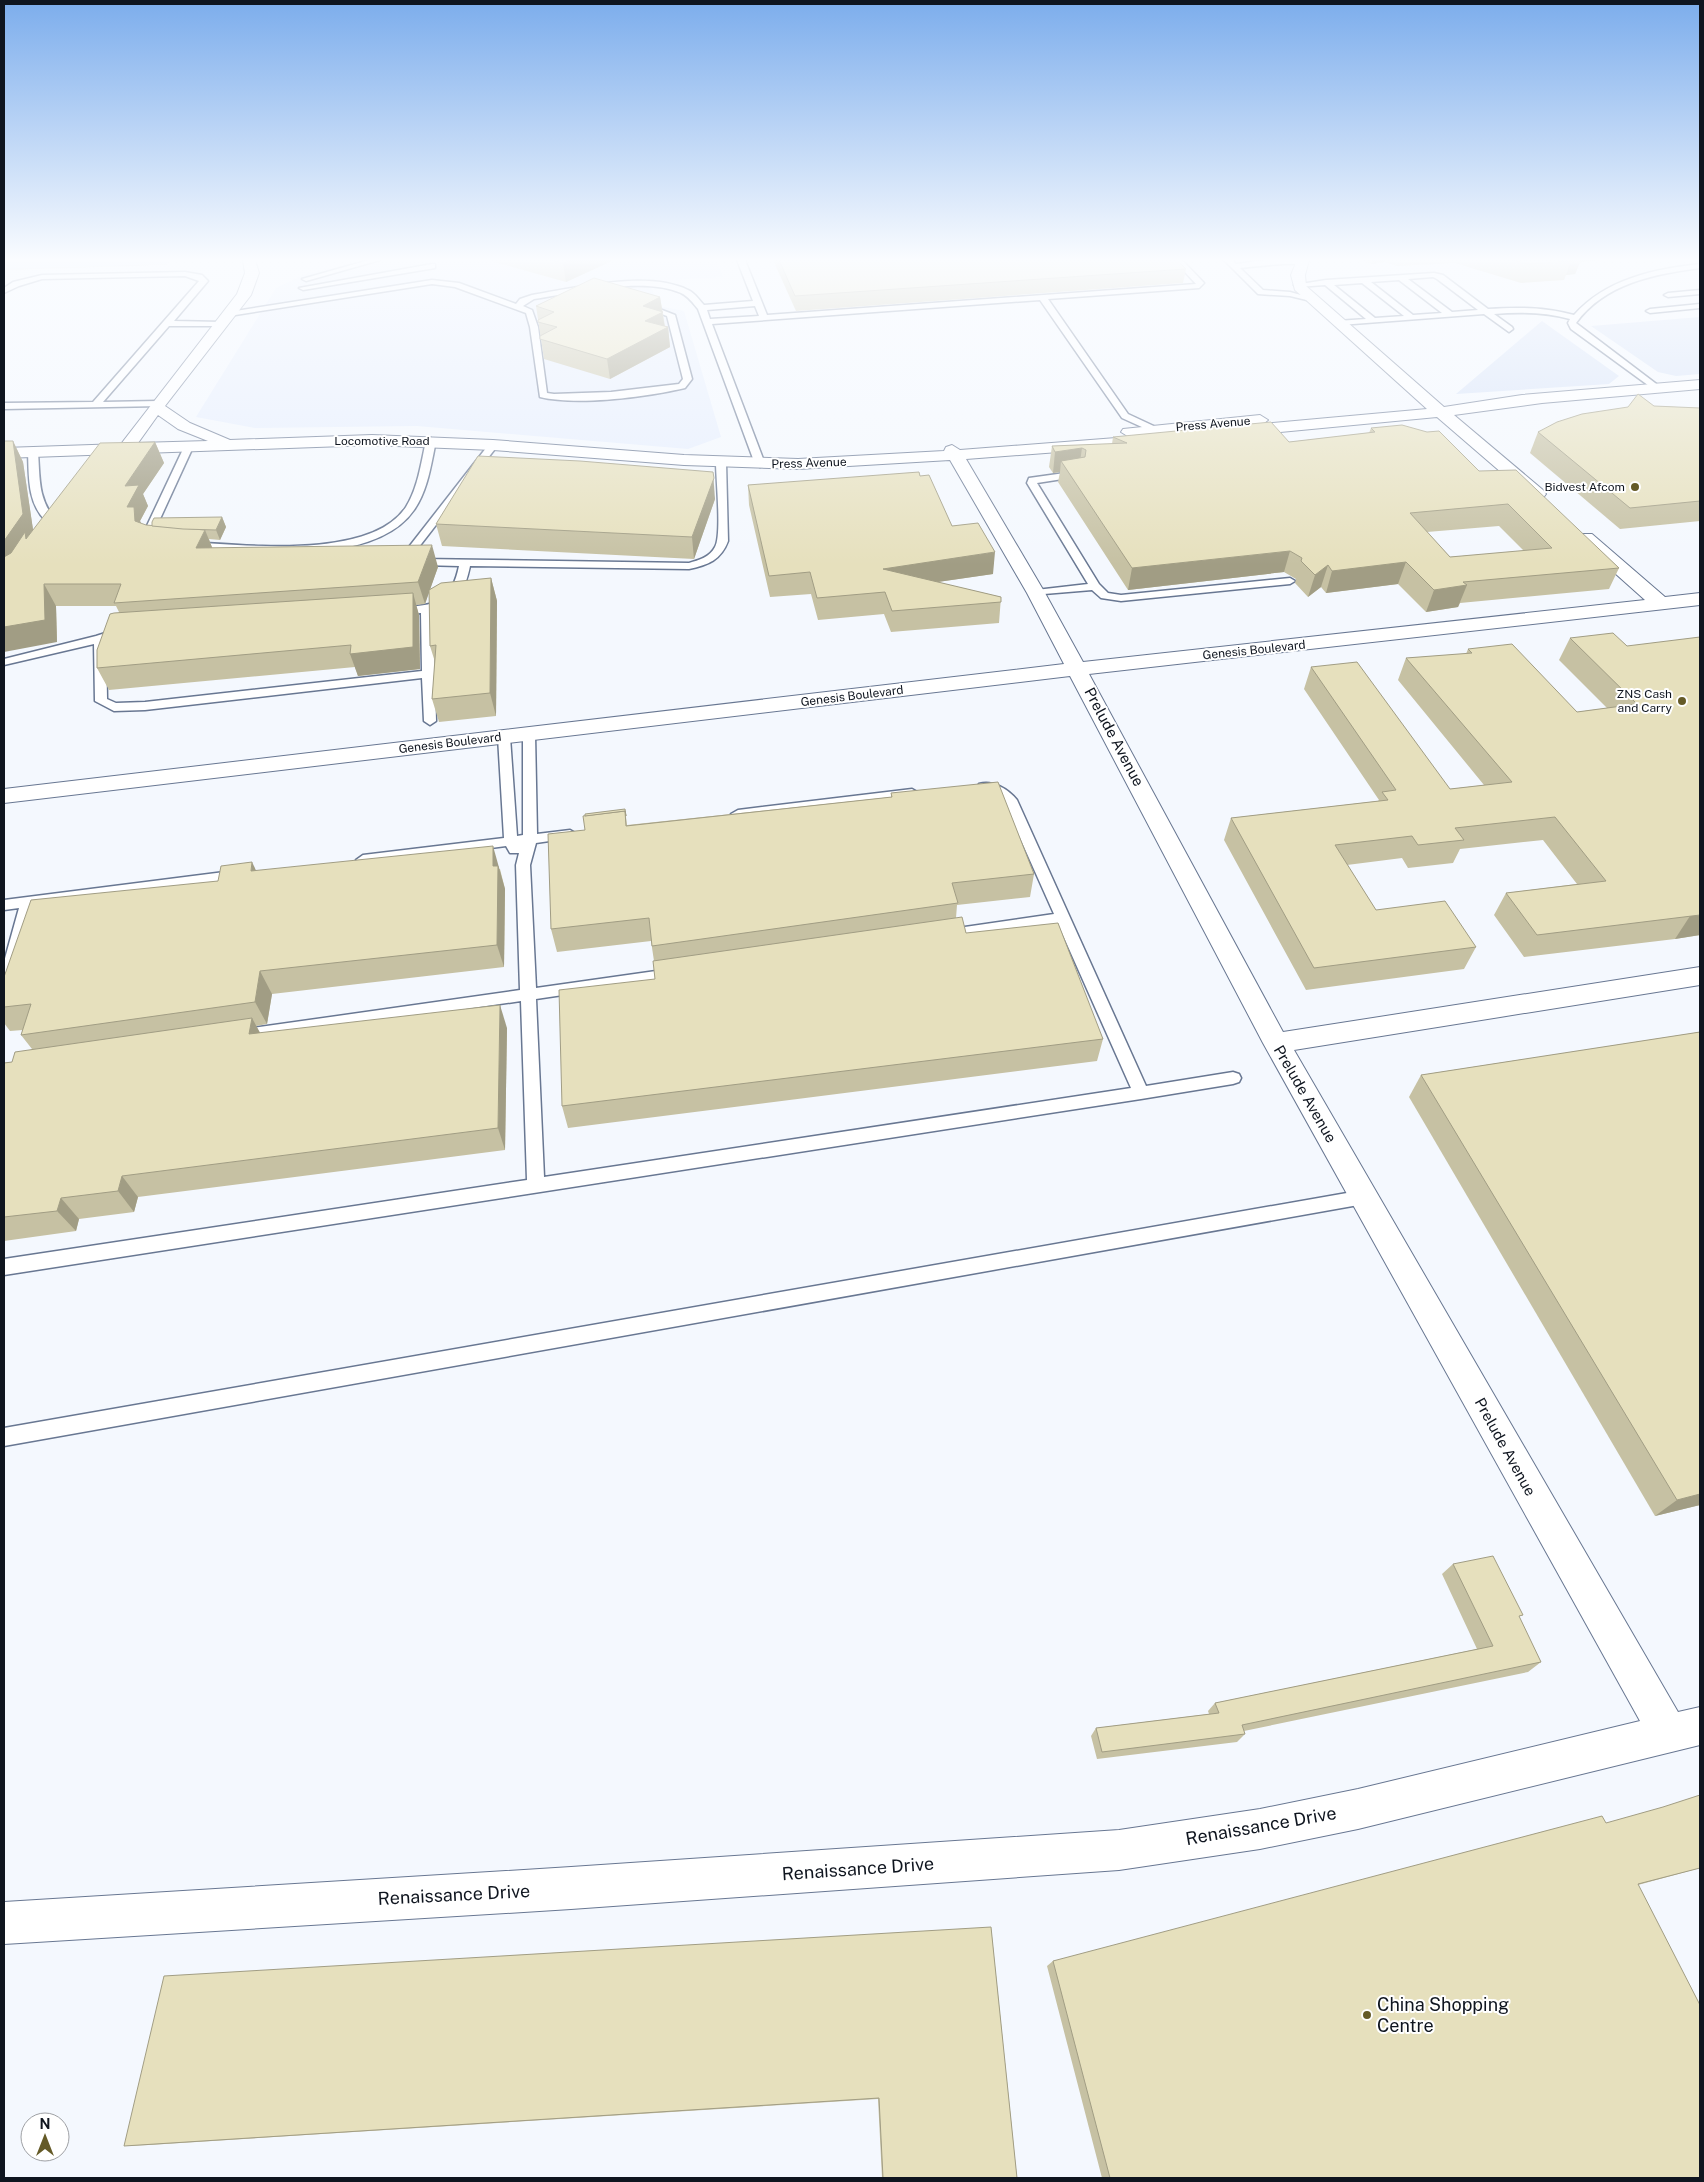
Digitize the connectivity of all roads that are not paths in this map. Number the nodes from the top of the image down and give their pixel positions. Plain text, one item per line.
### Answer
1 (134, 362) edge
2 (192, 362) edge
3 (537, 362) edge
4 (683, 362) edge
5 (722, 362) edge
6 (1087, 362) edge
7 (1382, 362) edge
8 (1621, 362) edge
9 (1700, 384) edge
10 (1411, 388) junction
11 (1656, 388) junction
12 (1539, 399) junction
13 (1457, 402) junction
14 (4, 406) edge
15 (95, 406) junction
16 (157, 406) junction
17 (1387, 408) junction
18 (1438, 408) junction
19 (1155, 430) junction
20 (1089, 440) junction
21 (431, 441) junction
22 (493, 445) junction
23 (239, 446) junction
24 (188, 447) junction
25 (126, 449) junction
26 (109, 450) junction
27 (33, 452) junction
28 (954, 452) junction
29 (4, 453) edge
30 (721, 462) junction
31 (97, 464) edge
32 (760, 464) junction
33 (1079, 474) edge
34 (1552, 508) edge
35 (1574, 527) edge
36 (158, 542) edge
37 (37, 543) edge
38 (175, 544) edge
39 (465, 563) junction
40 (1290, 581) dead end
41 (1095, 586) junction
42 (1036, 593) junction
43 (1700, 599) edge
44 (1660, 603) junction
45 (426, 609) junction
46 (381, 612) edge
47 (130, 629) edge
48 (100, 639) junction
49 (4, 662) edge
50 (1077, 669) junction
51 (428, 674) junction
52 (430, 721) edge
53 (529, 734) junction
54 (504, 737) junction
55 (974, 785) edge
56 (925, 791) edge
57 (4, 796) edge
58 (728, 815) edge
59 (580, 833) edge
60 (530, 839) junction
61 (511, 842) junction
62 (353, 861) edge
63 (523, 865) junction
64 (254, 873) edge
65 (28, 901) junction
66 (4, 905) edge
67 (1063, 918) junction
68 (927, 938) edge
69 (693, 971) edge
70 (1700, 976) edge
71 (4, 988) edge
72 (528, 995) junction
73 (221, 1039) edge
74 (1276, 1043) junction
75 (1233, 1078) dead end
76 (1141, 1093) junction
77 (536, 1186) junction
78 (1364, 1197) junction
79 (4, 1267) edge
80 (4, 1437) edge
81 (1684, 1730) edge
82 (4, 1923) edge

1 - 15 lane
2 - 16 street
3 - 4 lane
5 - 32 lane
6 - 19 lane
7 - 10 street
8 - 11 lane
9 - 11 street, Press Avenue
10 - 13 street
10 - 17 street
10 - 18 street
11 - 12 street, Press Avenue
12 - 13 street, Press Avenue
12 - 18 street, Press Avenue
13 - 18 street, Press Avenue
14 - 15 lane
15 - 16 lane
16 - 23 street
16 - 25 street
17 - 18 street, Press Avenue
17 - 19 street, Press Avenue
18 - 20 street, Press Avenue
18 - 34 street
19 - 20 street, Press Avenue
20 - 28 street, Press Avenue
21 - 22 street, Locomotive Road
21 - 23 street, Locomotive Road
21 - 38 lane
22 - 30 street, Locomotive Road
22 - 39 lane
23 - 24 street, Locomotive Road
24 - 25 street, Locomotive Road
24 - 36 lane
25 - 26 street, Locomotive Road
26 - 27 street, Locomotive Road
26 - 31 lane
27 - 29 street, Locomotive Road
27 - 37 lane
28 - 32 street, Press Avenue
28 - 42 street, Prelude Avenue
30 - 32 street, Locomotive Road
30 - 39 lane
33 - 41 lane
35 - 44 street
39 - 45 lane
40 - 41 lane
41 - 42 lane
42 - 50 street, Prelude Avenue
43 - 44 street, Genesis Boulevard
44 - 50 street, Genesis Boulevard
45 - 46 lane
45 - 51 lane
47 - 48 lane
48 - 49 lane
48 - 51 lane
50 - 53 street, Genesis Boulevard
50 - 74 street, Prelude Avenue
51 - 52 lane
53 - 54 street, Genesis Boulevard
53 - 60 lane
54 - 57 street, Genesis Boulevard
54 - 61 lane
55 - 67 lane
56 - 58 lane
59 - 60 lane
60 - 61 lane
60 - 63 lane
61 - 62 lane
61 - 63 lane
63 - 72 lane
64 - 65 lane
65 - 66 lane
65 - 71 lane
67 - 68 lane
67 - 76 lane
69 - 72 lane
70 - 74 street
72 - 73 lane
72 - 77 lane
74 - 78 street, Prelude Avenue
75 - 76 lane
76 - 77 lane
77 - 79 lane
78 - 80 lane
78 - 81 street, Prelude Avenue
81 - 82 street, Renaissance Drive

